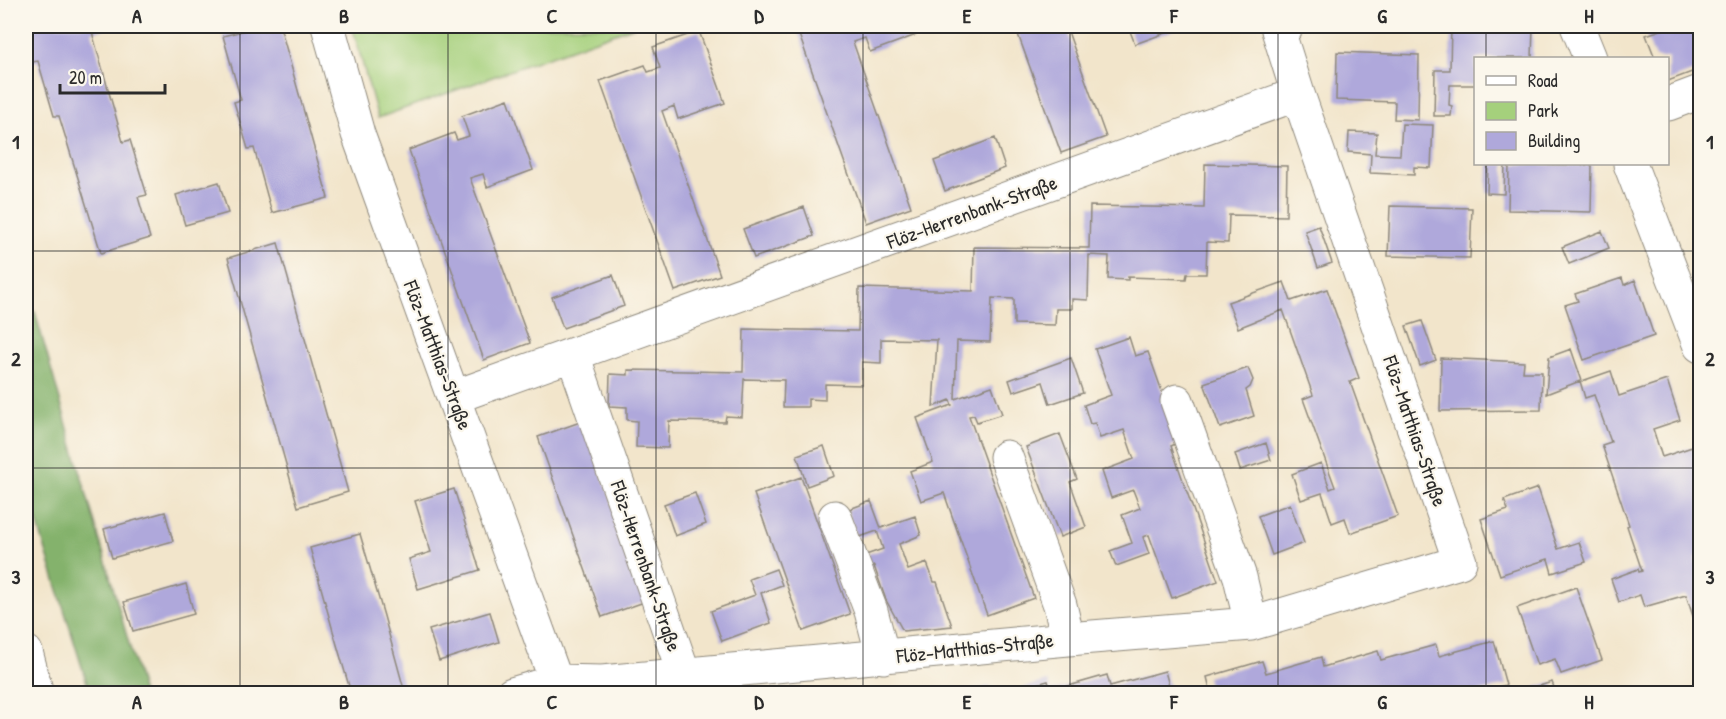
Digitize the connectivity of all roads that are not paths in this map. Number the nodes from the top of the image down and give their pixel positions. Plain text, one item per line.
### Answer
1 (328, 26) edge
2 (1287, 26) edge
3 (1577, 26) edge
4 (1590, 57) edge
5 (1701, 92) edge
6 (1298, 94) junction
7 (1669, 104) edge
8 (1630, 165) edge
9 (1701, 346) edge
10 (573, 356) junction
11 (454, 397) junction
12 (1177, 401) dead end
13 (1006, 457) dead end
14 (835, 518) dead end
15 (1251, 624) junction
16 (1068, 639) junction
17 (26, 652) edge
18 (883, 657) junction
19 (684, 674) junction
20 (556, 681) junction
21 (38, 693) edge
22 (512, 693) edge

1 - 11 street, Flöz-Matthias-Straße
2 - 6 street
3 - 4 street
5 - 7 street
6 - 10 street, Flöz-Herrenbank-Straße
6 - 15 street, Flöz-Matthias-Straße
8 - 9 street
10 - 11 street, Flöz-Herrenbank-Straße
10 - 19 street, Flöz-Herrenbank-Straße
11 - 20 street, Flöz-Matthias-Straße
12 - 15 street
13 - 16 street, Flöz-Matthias-Straße
14 - 18 street, Flöz-Matthias-Straße
15 - 16 street, Flöz-Matthias-Straße
16 - 18 street, Flöz-Matthias-Straße
17 - 21 street
18 - 19 street, Flöz-Matthias-Straße
19 - 20 street, Flöz-Matthias-Straße
20 - 22 street, Flöz-Matthias-Straße

